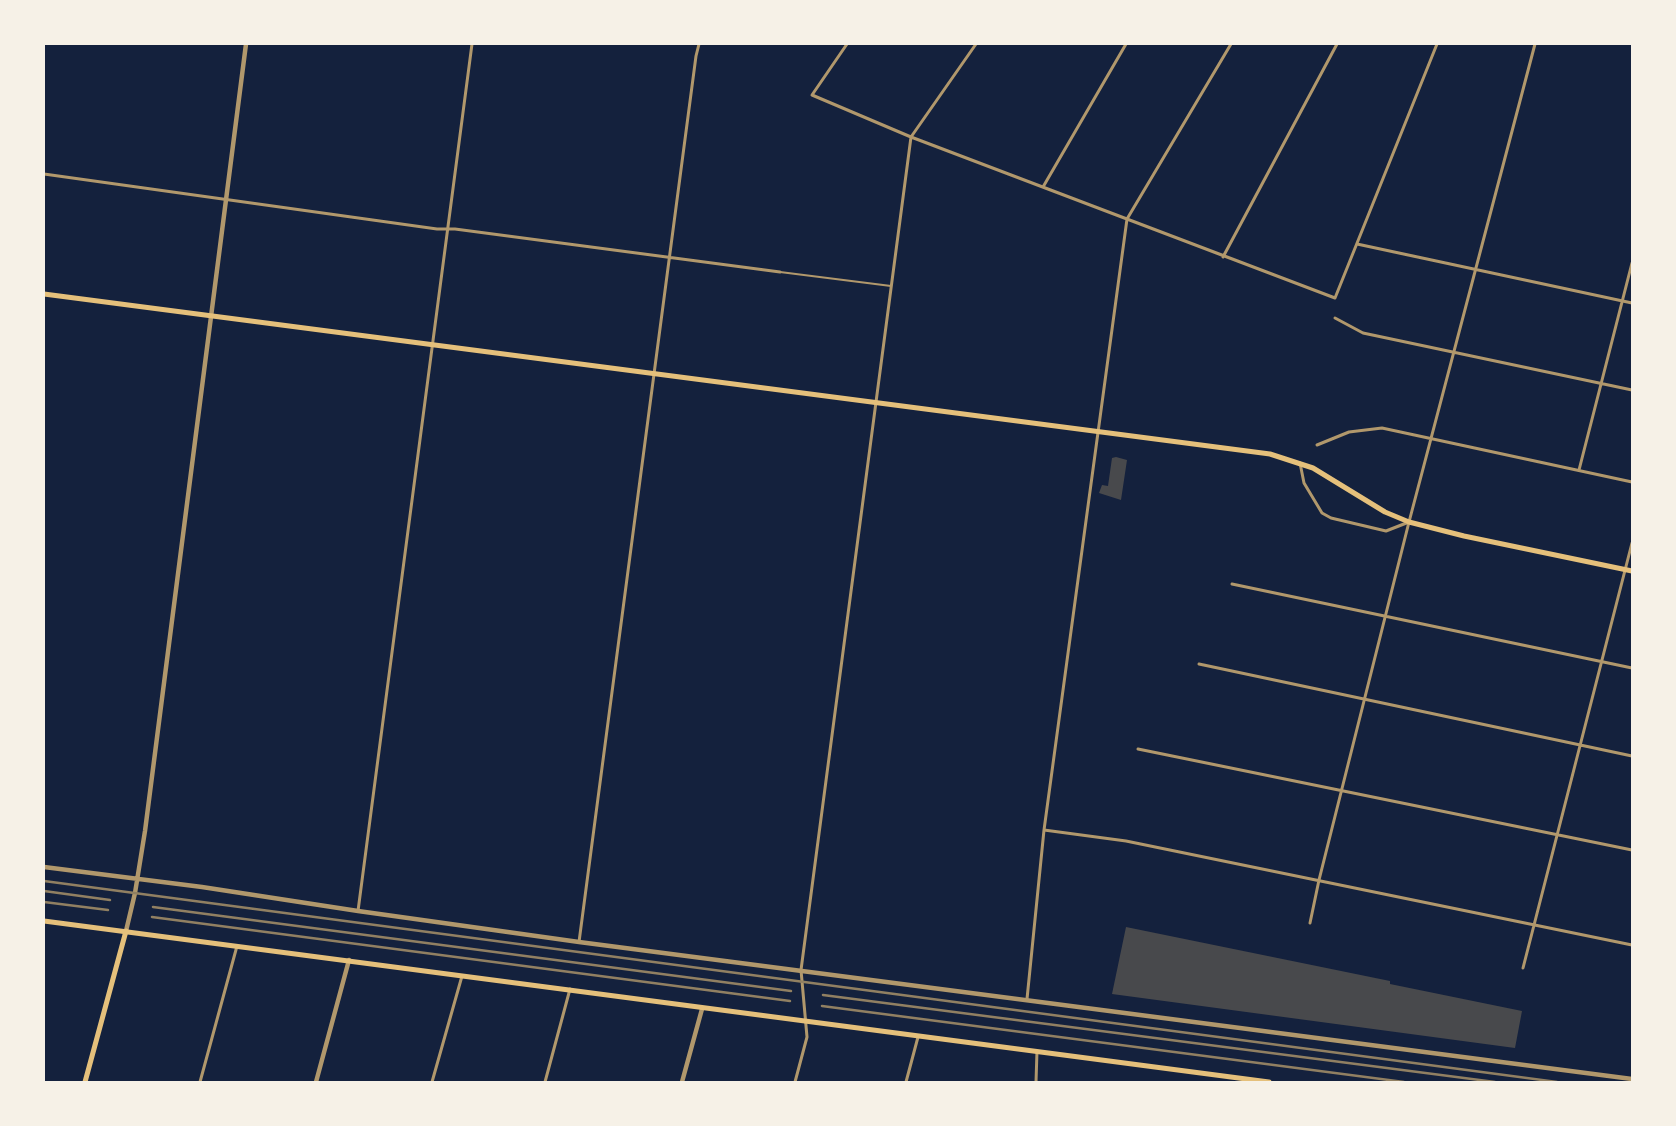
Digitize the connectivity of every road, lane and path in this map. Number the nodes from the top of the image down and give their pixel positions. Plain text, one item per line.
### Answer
1 (246, 44) edge
2 (472, 44) edge
3 (699, 44) edge
4 (847, 44) edge
5 (976, 44) edge
6 (1126, 44) edge
7 (1231, 44) edge
8 (1337, 44) edge
9 (1437, 44) edge
10 (1535, 44) edge
11 (911, 137) junction
12 (44, 174) edge
13 (1043, 186) junction
14 (226, 199) junction
15 (1127, 219) junction
16 (448, 228) junction
17 (1356, 244) junction
18 (1223, 257) junction
19 (669, 258) junction
20 (1632, 263) edge
21 (1477, 269) junction
22 (780, 272) joint
23 (891, 286) junction
24 (44, 294) edge
25 (1622, 301) junction
26 (1632, 303) edge
27 (210, 316) junction
28 (1335, 318) dead end
29 (432, 346) junction
30 (1455, 353) junction
31 (654, 375) junction
32 (1600, 383) junction
33 (1632, 390) edge
34 (875, 403) junction
35 (1097, 432) junction
36 (1432, 437) junction
37 (1317, 445) dead end
38 (1300, 463) junction
39 (1578, 470) junction
40 (1632, 482) edge
41 (1409, 522) junction
42 (1632, 543) edge
43 (1626, 569) junction
44 (1632, 571) edge
45 (1232, 584) dead end
46 (1387, 615) junction
47 (1601, 662) junction
48 (1199, 664) dead end
49 (1632, 668) edge
50 (1364, 700) junction
51 (1581, 745) junction
52 (1138, 749) dead end
53 (1632, 756) edge
54 (1341, 790) junction
55 (1044, 830) junction
56 (1558, 835) junction
57 (1632, 850) edge
58 (44, 867) edge
59 (138, 879) junction
60 (1319, 880) junction
61 (358, 911) junction
62 (44, 921) edge
63 (1310, 923) dead end
64 (1533, 925) junction
65 (126, 931) junction
66 (579, 942) junction
67 (1632, 945) edge
68 (237, 946) junction
69 (349, 960) junction
70 (1523, 968) dead end
71 (801, 970) junction
72 (462, 976) junction
73 (570, 989) junction
74 (1027, 999) junction
75 (702, 1009) junction
76 (807, 1022) junction
77 (918, 1038) junction
78 (1037, 1051) junction
79 (1632, 1079) edge
80 (85, 1082) edge
81 (200, 1082) edge
82 (316, 1082) edge
83 (432, 1082) edge
84 (545, 1082) edge
85 (682, 1082) edge
86 (795, 1082) edge
87 (906, 1082) edge
88 (1036, 1082) edge
89 (1269, 1082) edge

1 - 14 street
2 - 16 street
3 - 19 street
4 - 11 street
5 - 11 street
6 - 13 street
7 - 15 street
8 - 18 street
9 - 17 street
10 - 21 street
11 - 13 street
11 - 23 street
12 - 14 street
13 - 15 street
14 - 16 street
14 - 27 street
15 - 18 street
15 - 35 street
16 - 19 street
16 - 29 street
17 - 18 street
17 - 21 street
19 - 22 street
19 - 31 street
20 - 25 street
21 - 25 street
21 - 30 street
22 - 23 lane
23 - 34 street
24 - 27 main road
25 - 26 street
25 - 32 street
27 - 29 main road
27 - 59 street
28 - 30 street
29 - 31 main road
29 - 61 street
30 - 32 street
30 - 36 street
31 - 34 main road
31 - 66 street
32 - 33 street
32 - 39 street
34 - 35 main road
34 - 71 street
35 - 38 main road
35 - 55 street
36 - 37 street
36 - 39 street
36 - 41 street
38 - 41 main road
38 - 41 street
39 - 40 street
41 - 43 main road
41 - 46 street
42 - 43 street
43 - 44 main road
43 - 47 street
45 - 46 street
46 - 47 street
46 - 50 street
47 - 49 street
47 - 51 street
48 - 50 street
50 - 51 street
50 - 54 street
51 - 53 street
51 - 56 street
52 - 54 street
54 - 56 street
54 - 60 street
55 - 60 street
55 - 74 street
56 - 57 street
56 - 64 street
58 - 59 street
59 - 61 street
59 - 65 street
60 - 63 street
60 - 64 street
61 - 66 street
62 - 65 main road
64 - 67 street
64 - 70 street
65 - 68 main road
65 - 80 main road
66 - 71 street
68 - 69 main road
68 - 81 street
69 - 72 main road
69 - 82 street
71 - 74 street
71 - 76 street
72 - 73 main road
72 - 83 street
73 - 75 main road
73 - 84 street
74 - 79 street
75 - 76 main road
75 - 85 street
76 - 77 main road
76 - 86 street
77 - 78 main road
77 - 87 street
78 - 88 street
78 - 89 main road

